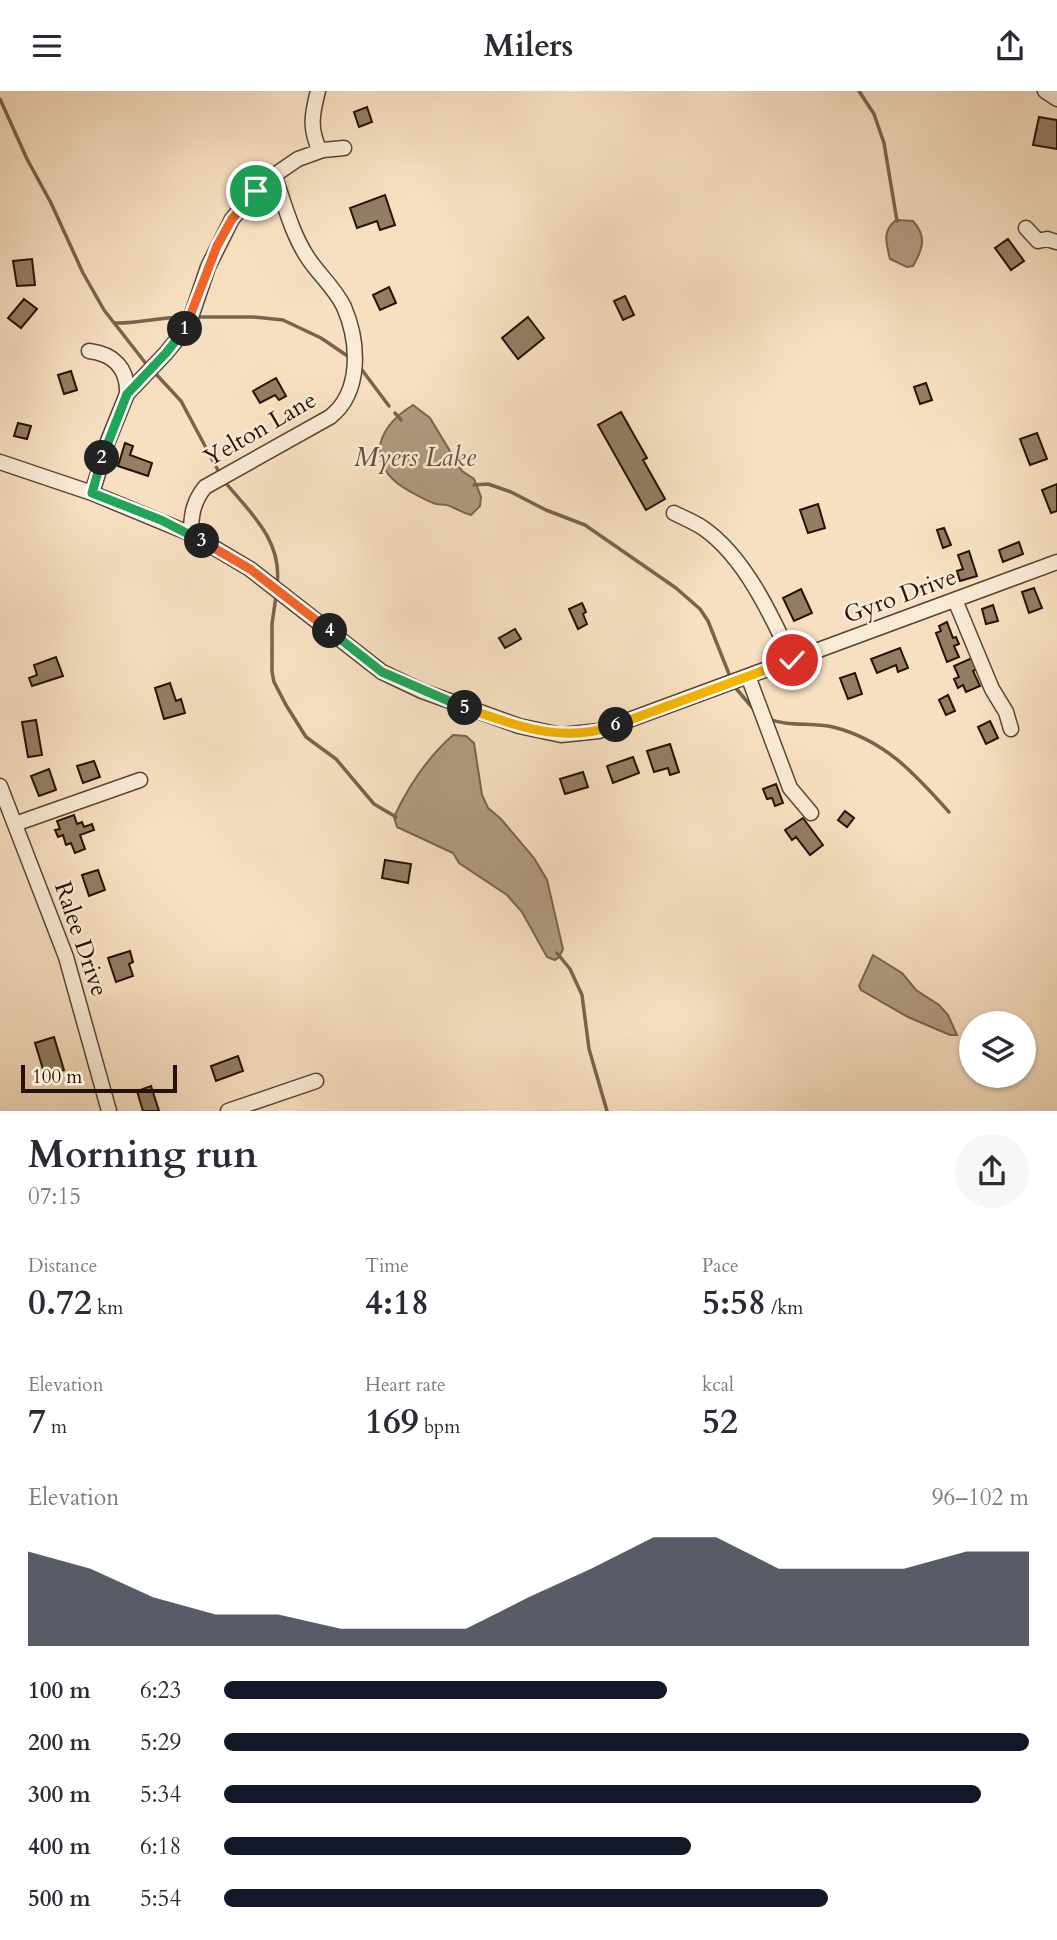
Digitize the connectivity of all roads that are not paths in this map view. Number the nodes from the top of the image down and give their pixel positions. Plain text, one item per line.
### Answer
1 (318, 91) edge
2 (1045, 91) edge
3 (1057, 99) edge
4 (344, 148) dead end
5 (320, 151) junction
6 (274, 175) junction
7 (1026, 228) dead end
8 (1057, 242) edge
9 (89, 351) dead end
10 (127, 394) junction
11 (0, 462) edge
12 (92, 493) junction
13 (674, 513) dead end
14 (191, 534) junction
15 (1057, 562) edge
16 (955, 600) junction
17 (792, 660) junction
18 (748, 676) junction
19 (1011, 729) dead end
20 (140, 780) dead end
21 (0, 786) edge
22 (811, 813) dead end
23 (15, 824) junction
24 (316, 1081) dead end
25 (109, 1111) edge
26 (228, 1111) edge

1 - 5 street
2 - 3 street
4 - 5 street
5 - 6 street
6 - 10 street
6 - 14 street, Yelton Lane
7 - 8 street
9 - 10 street
10 - 12 street
11 - 12 street, Gyro Drive
12 - 14 street, Gyro Drive
13 - 17 street
14 - 18 street, Gyro Drive
15 - 16 street, Gyro Drive
16 - 17 street, Gyro Drive
16 - 19 street
17 - 18 street, Gyro Drive
18 - 22 street
20 - 23 street
21 - 23 street, Ralee Drive
23 - 25 street, Ralee Drive
24 - 26 street

